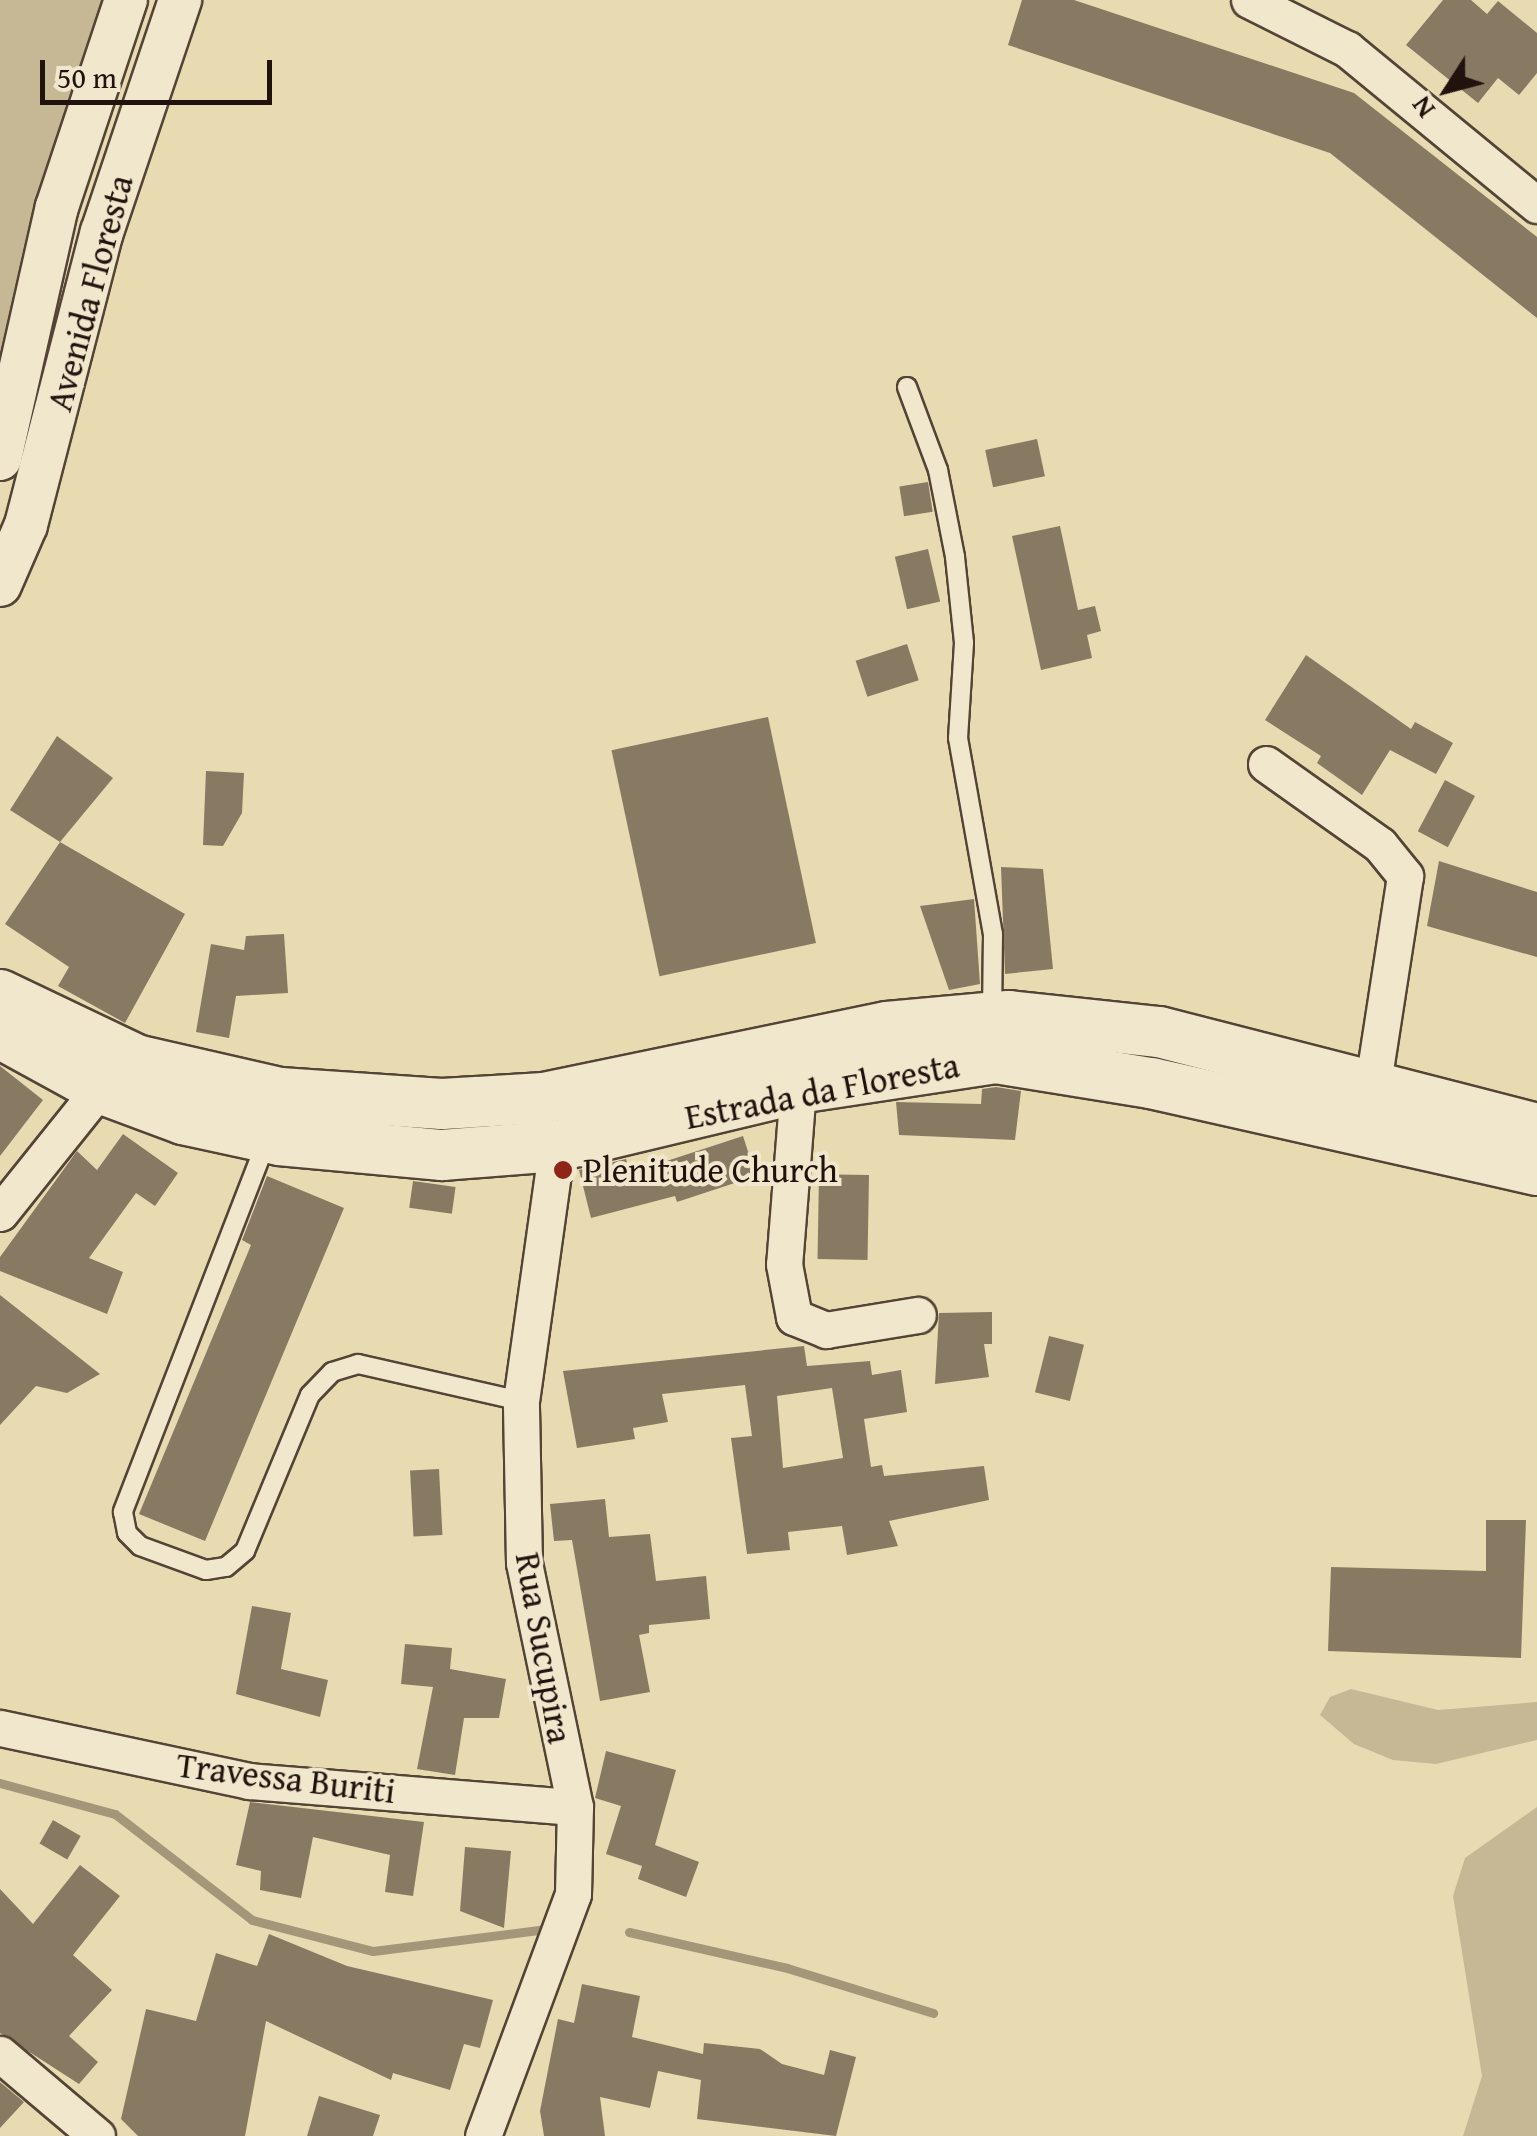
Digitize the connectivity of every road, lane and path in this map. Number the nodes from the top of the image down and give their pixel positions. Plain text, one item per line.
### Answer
1 (126, 0) edge
2 (180, 0) edge
3 (1249, 0) edge
4 (1298, 9) edge
5 (1533, 197) edge
6 (908, 387) dead end
7 (0, 459) edge
8 (0, 585) edge
9 (1266, 764) dead end
10 (0, 995) edge
11 (992, 1018) junction
12 (0, 1033) edge
13 (100, 1088) junction
14 (798, 1088) junction
15 (1372, 1088) junction
16 (1537, 1129) edge
17 (268, 1138) junction
18 (558, 1146) junction
19 (1537, 1170) edge
20 (0, 1212) edge
21 (918, 1315) dead end
22 (521, 1401) junction
23 (0, 1728) edge
24 (575, 1808) junction
25 (0, 2054) edge
26 (97, 2136) edge
27 (484, 2136) edge

1 - 7 street, Avenida Floresta
2 - 8 street, Avenida Floresta
3 - 4 street
4 - 5 street
6 - 11 lane
9 - 15 street
10 - 11 main road, Estrada da Floresta
11 - 15 main road, Estrada da Floresta
12 - 13 main road, Estrada da Floresta
13 - 17 main road, Estrada da Floresta
13 - 20 street
14 - 18 main road, Estrada da Floresta
14 - 19 main road, Estrada da Floresta
14 - 21 street
15 - 16 main road, Estrada da Floresta
17 - 18 main road, Estrada da Floresta
17 - 22 lane
18 - 22 street, Rua Sucupira
22 - 24 street, Rua Sucupira
23 - 24 street, Travessa Buriti
24 - 27 street, Rua Sucupira
25 - 26 street

